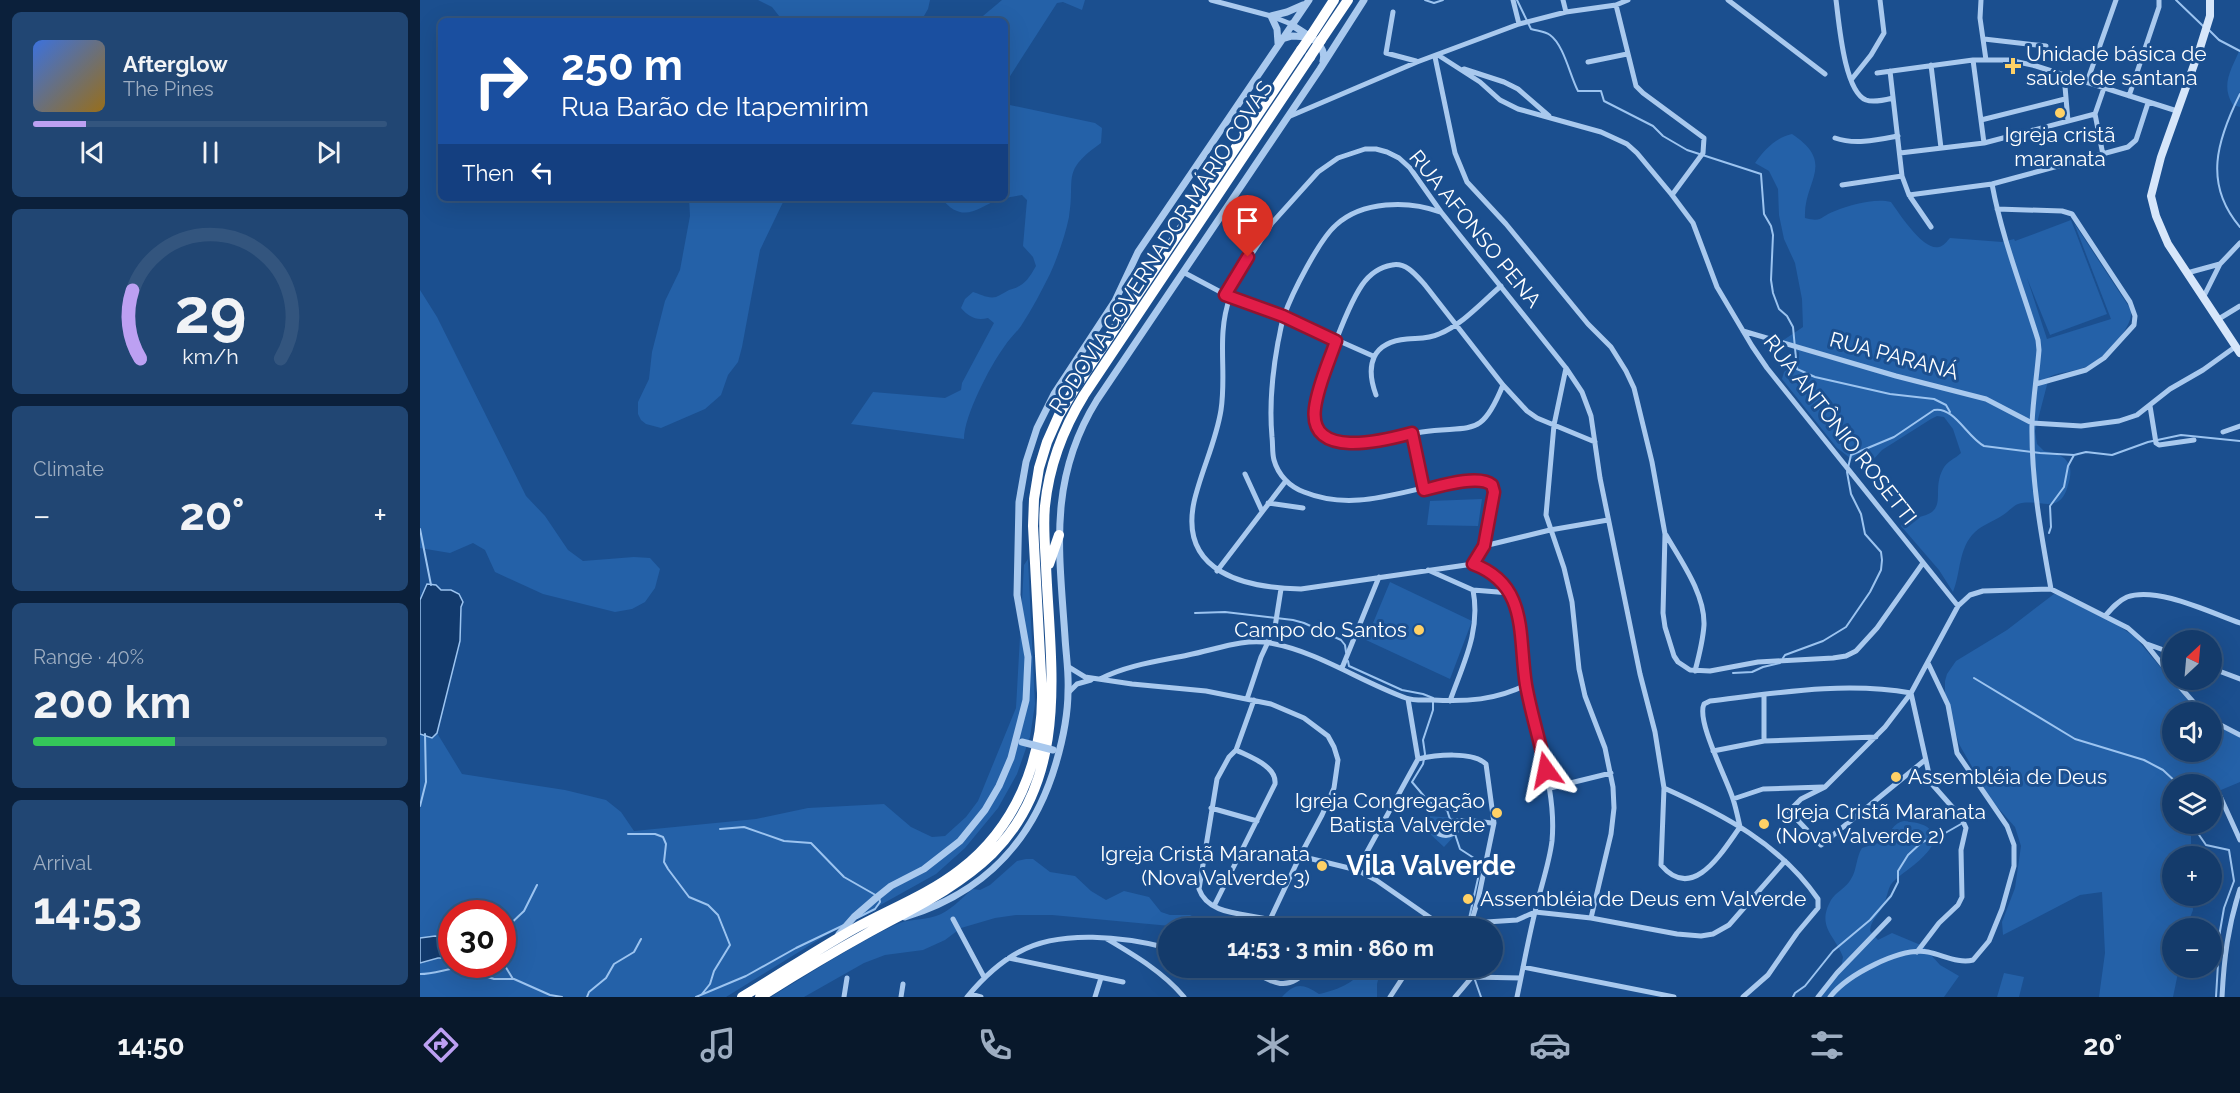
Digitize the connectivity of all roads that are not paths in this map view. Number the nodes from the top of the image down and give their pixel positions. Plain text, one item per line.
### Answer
1 (1211, 0) edge
2 (1334, 0) edge
3 (1348, 0) edge
4 (1364, 0) edge
5 (1514, 0) edge
6 (1563, 0) edge
7 (1628, 0) edge
8 (1728, 0) edge
9 (1836, 0) edge
10 (1880, 0) edge
11 (1981, 0) edge
12 (2116, 0) edge
13 (2159, 0) edge
14 (2210, 0) edge
15 (1218, 1) edge
16 (1308, 2) edge
17 (1605, 3) edge
18 (1616, 5) junction
19 (1393, 12) dead end
20 (1566, 12) junction
21 (1271, 16) junction
22 (1291, 24) junction
23 (1519, 24) junction
24 (1314, 37) junction
25 (1984, 39) junction
26 (1278, 43) junction
27 (2046, 46) dead end
28 (1305, 54) junction
29 (1627, 54) junction
30 (1437, 56) junction
31 (1973, 60) junction
32 (1986, 60) junction
33 (1417, 62) junction
34 (1588, 62) dead end
35 (1931, 65) junction
36 (1459, 68) junction
37 (1320, 69) junction
38 (1890, 72) junction
39 (1877, 73) dead end
40 (1483, 74) junction
41 (1825, 74) dead end
42 (2064, 75) junction
43 (1851, 80) junction
44 (1480, 82) junction
45 (2087, 82) junction
46 (2104, 88) junction
47 (2129, 96) junction
48 (1893, 98) junction
49 (2065, 99) junction
50 (2148, 103) junction
51 (1534, 105) junction
52 (2177, 111) junction
53 (1528, 112) junction
54 (2095, 114) junction
55 (1287, 117) junction
56 (1552, 119) junction
57 (1981, 120) junction
58 (2068, 121) junction
59 (1898, 136) junction
60 (1835, 138) dead end
61 (1984, 143) junction
62 (1941, 148) junction
63 (1900, 153) junction
64 (2103, 155) junction
65 (1902, 176) junction
66 (1992, 184) junction
67 (1842, 185) dead end
68 (1672, 195) junction
69 (1909, 195) junction
70 (1997, 209) junction
71 (1441, 212) junction
72 (1931, 227) dead end
73 (2240, 243) edge
74 (2220, 264) junction
75 (1183, 272) junction
76 (2186, 273) junction
77 (1501, 286) junction
78 (1227, 296) junction
79 (2203, 298) junction
80 (2240, 306) edge
81 (1283, 316) junction
82 (2217, 320) junction
83 (1456, 326) junction
84 (1743, 331) junction
85 (1336, 341) junction
86 (2238, 350) edge
87 (1373, 356) junction
88 (1566, 368) junction
89 (2036, 384) junction
90 (1503, 385) junction
91 (1376, 394) dead end
92 (2150, 406) junction
93 (2032, 423) junction
94 (1554, 425) junction
95 (2240, 426) edge
96 (2223, 432) dead end
97 (1412, 433) junction
98 (2194, 440) dead end
99 (1595, 442) junction
100 (1245, 474) dead end
101 (1285, 482) junction
102 (1424, 490) junction
103 (1268, 503) junction
104 (1303, 508) dead end
105 (1262, 511) junction
106 (1608, 520) junction
107 (1550, 531) junction
108 (1665, 534) junction
109 (1059, 535) junction
110 (1484, 546) junction
111 (1923, 563) junction
112 (1473, 564) junction
113 (1428, 570) junction
114 (1217, 571) junction
115 (1046, 573) junction
116 (1379, 577) junction
117 (1281, 589) junction
118 (2051, 589) junction
119 (1473, 590) junction
120 (1510, 593) junction
121 (1958, 606) junction
122 (2106, 615) junction
123 (2240, 623) edge
124 (1269, 643) junction
125 (2145, 643) junction
126 (2162, 649) edge
127 (1928, 663) junction
128 (2162, 664) edge
129 (1067, 666) junction
130 (1342, 668) junction
131 (1695, 671) junction
132 (2222, 672) edge
133 (1100, 679) junction
134 (2240, 679) edge
135 (1526, 685) junction
136 (2183, 690) edge
137 (1068, 693) junction
138 (1911, 693) junction
139 (1764, 695) junction
140 (1247, 699) junction
141 (1408, 699) junction
142 (1254, 700) junction
143 (1450, 701) junction
144 (2193, 702) edge
145 (2222, 726) edge
146 (2240, 735) edge
147 (1876, 737) junction
148 (1764, 741) junction
149 (1019, 742) junction
150 (1236, 750) junction
151 (1713, 750) junction
152 (1056, 751) junction
153 (1418, 759) junction
154 (1925, 760) junction
155 (1611, 773) junction
156 (1825, 787) junction
157 (1550, 788) junction
158 (1664, 788) junction
159 (1733, 799) junction
160 (2222, 800) edge
161 (1211, 808) junction
162 (1257, 821) junction
163 (1466, 822) junction
164 (1494, 823) junction
165 (1740, 827) junction
166 (2240, 840) edge
167 (1300, 856) junction
168 (1785, 861) junction
169 (1357, 870) junction
170 (2240, 889) edge
171 (1214, 906) junction
172 (1534, 912) junction
173 (1258, 918) edge
174 (1271, 918) edge
175 (1429, 918) edge
176 (1473, 918) edge
177 (1591, 918) junction
178 (953, 919) dead end
179 (1890, 919) dead end
180 (1503, 921) edge
181 (888, 922) junction
182 (1106, 938) junction
183 (831, 943) junction
184 (1158, 945) edge
185 (1917, 952) junction
186 (1009, 958) junction
187 (1523, 967) junction
188 (984, 977) junction
189 (847, 978) dead end
190 (1101, 978) junction
191 (1266, 978) edge
192 (1299, 978) edge
193 (1402, 978) edge
194 (1471, 978) edge
195 (1503, 978) edge
196 (1521, 978) junction
197 (1123, 982) dead end
198 (903, 984) dead end
199 (968, 996) edge
200 (742, 997) edge
201 (760, 997) edge
202 (844, 997) edge
203 (901, 997) edge
204 (981, 997) edge
205 (1095, 997) edge
206 (1184, 997) edge
207 (1390, 997) edge
208 (1455, 997) edge
209 (1517, 997) edge
210 (1674, 997) edge
211 (1743, 997) edge
212 (1818, 997) edge
213 (1830, 997) edge
214 (2222, 997) edge

1 - 15 street
2 - 24 highway, RODOVIA GOVERNADOR MÁRIO COVAS
3 - 24 highway, RODOVIA GOVERNADOR MÁRIO COVAS
4 - 37 street
5 - 23 street
6 - 20 street
7 - 18 street
8 - 41 street
9 - 43 street
10 - 43 street
11 - 25 street
12 - 45 street
13 - 47 street
14 - 52 main road
15 - 21 street
16 - 21 street
16 - 22 street, RODOVIA GOVERNADOR MÁRIO COVAS
17 - 18 street
17 - 20 street
18 - 29 street
19 - 33 street
20 - 23 street
21 - 22 street
21 - 26 street
22 - 24 street
22 - 26 street, RODOVIA GOVERNADOR MÁRIO COVAS
23 - 30 street
24 - 26 street
24 - 28 highway, RODOVIA GOVERNADOR MÁRIO COVAS, bridge
24 - 37 street
25 - 27 street
25 - 32 street
26 - 149 street, RODOVIA GOVERNADOR MÁRIO COVAS
28 - 115 highway, RODOVIA GOVERNADOR MÁRIO COVAS
28 - 183 highway, RODOVIA GOVERNADOR MÁRIO COVAS
29 - 34 street
29 - 68 street
30 - 33 street
30 - 36 street, RUA ANTÔNIO ROSETTI
30 - 108 street
31 - 32 street
31 - 35 street
31 - 57 street
32 - 42 street
33 - 55 street
35 - 38 street
35 - 62 street
36 - 40 street
36 - 44 street, RUA ANTÔNIO ROSETTI
37 - 55 street
38 - 39 street
38 - 48 street
40 - 44 street
40 - 51 street
42 - 45 street
42 - 49 street
43 - 48 street
44 - 53 street, RUA ANTÔNIO ROSETTI
45 - 46 street
46 - 47 street
46 - 54 street
47 - 50 street
48 - 59 street
49 - 57 street
49 - 58 street
50 - 52 street
50 - 64 street
51 - 53 street
51 - 56 street
52 - 76 main road
53 - 56 street, RUA ANTÔNIO ROSETTI
54 - 58 street
54 - 64 street
55 - 75 street
56 - 68 street, RUA ANTÔNIO ROSETTI
57 - 61 street
58 - 61 street
59 - 60 street
59 - 63 street
61 - 62 street
62 - 63 street
63 - 65 street
64 - 66 street
65 - 67 street
65 - 69 street
66 - 69 street
66 - 70 street
68 - 84 street, RUA ANTÔNIO ROSETTI
69 - 72 street
70 - 89 street
70 - 89 street
71 - 77 street, RUA AFONSO PENA
71 - 78 street, RUA AFONSO PENA
71 - 81 street
73 - 74 street
74 - 76 street
74 - 79 street
75 - 78 street
75 - 109 street
76 - 79 main road
77 - 83 street
77 - 88 street, RUA AFONSO PENA
78 - 81 street
78 - 114 street, RUA AFONSO PENA
79 - 82 main road
80 - 82 street
81 - 85 street
81 - 101 street
82 - 86 main road
83 - 85 street
83 - 87 street
83 - 90 street
84 - 93 street, RUA PARANÁ
84 - 111 street, RUA ANTÔNIO ROSETTI
85 - 87 street
85 - 97 street
86 - 92 street
87 - 91 street
88 - 94 street
88 - 99 street, RUA AFONSO PENA
89 - 93 street
90 - 94 street
90 - 97 street
92 - 93 street
92 - 98 street
93 - 118 street
94 - 99 street
94 - 107 street
95 - 96 street
97 - 102 street
99 - 106 street, RUA AFONSO PENA
100 - 105 street
101 - 102 street
101 - 103 street
102 - 110 street
103 - 104 street
103 - 105 street
105 - 114 street
106 - 107 street
106 - 158 street, RUA AFONSO PENA
107 - 110 street
107 - 155 street
108 - 131 street
108 - 131 street
109 - 115 highway
109 - 129 street
110 - 112 street
111 - 121 street, RUA ANTÔNIO ROSETTI
111 - 131 street
112 - 113 street
112 - 120 street
113 - 116 street
113 - 119 street
114 - 117 street
115 - 181 highway, RODOVIA GOVERNADOR MÁRIO COVAS
116 - 117 street
116 - 130 street
117 - 124 street
118 - 121 street
118 - 122 street
119 - 120 street
119 - 143 street
120 - 135 street
121 - 127 street
122 - 123 street
122 - 125 street
124 - 130 street
124 - 133 street
124 - 140 street
125 - 126 street
125 - 128 street
127 - 138 street
127 - 185 street
129 - 133 street
129 - 137 street
130 - 141 street
132 - 134 street
133 - 137 street
133 - 140 street
135 - 143 street
135 - 157 street
136 - 144 street
137 - 152 street
138 - 139 street
138 - 147 street
138 - 154 street
139 - 148 street
139 - 151 street
140 - 142 street
141 - 143 street
141 - 153 street
142 - 150 street
142 - 167 street
145 - 146 street
147 - 148 street
147 - 156 street
148 - 151 street
149 - 152 street, bridge
149 - 183 street, RODOVIA GOVERNADOR MÁRIO COVAS
150 - 161 street
150 - 162 street
151 - 159 street
152 - 181 street
153 - 164 street
153 - 169 street
154 - 156 street
154 - 185 street
155 - 157 street
155 - 177 street
156 - 159 street
157 - 172 street
158 - 165 street
158 - 165 street, RUA AFONSO PENA
159 - 165 street
160 - 166 street
161 - 162 street
161 - 171 street
162 - 171 street
163 - 163 street
163 - 164 street
164 - 176 street
165 - 168 street
167 - 169 street
167 - 174 street
168 - 177 street
168 - 211 street
169 - 175 street
170 - 214 street
171 - 173 street
172 - 177 street
172 - 180 street
172 - 187 street
178 - 188 street
179 - 212 street
181 - 201 highway, RODOVIA GOVERNADOR MÁRIO COVAS
182 - 184 street
182 - 186 street
182 - 206 street
183 - 200 highway, RODOVIA GOVERNADOR MÁRIO COVAS
185 - 213 street
186 - 188 street
186 - 190 street
187 - 196 street
187 - 210 street
188 - 199 street
189 - 202 street
190 - 197 street
190 - 205 street
191 - 192 street
193 - 207 street
194 - 208 street
195 - 196 street
196 - 209 street
198 - 203 street
199 - 204 street

